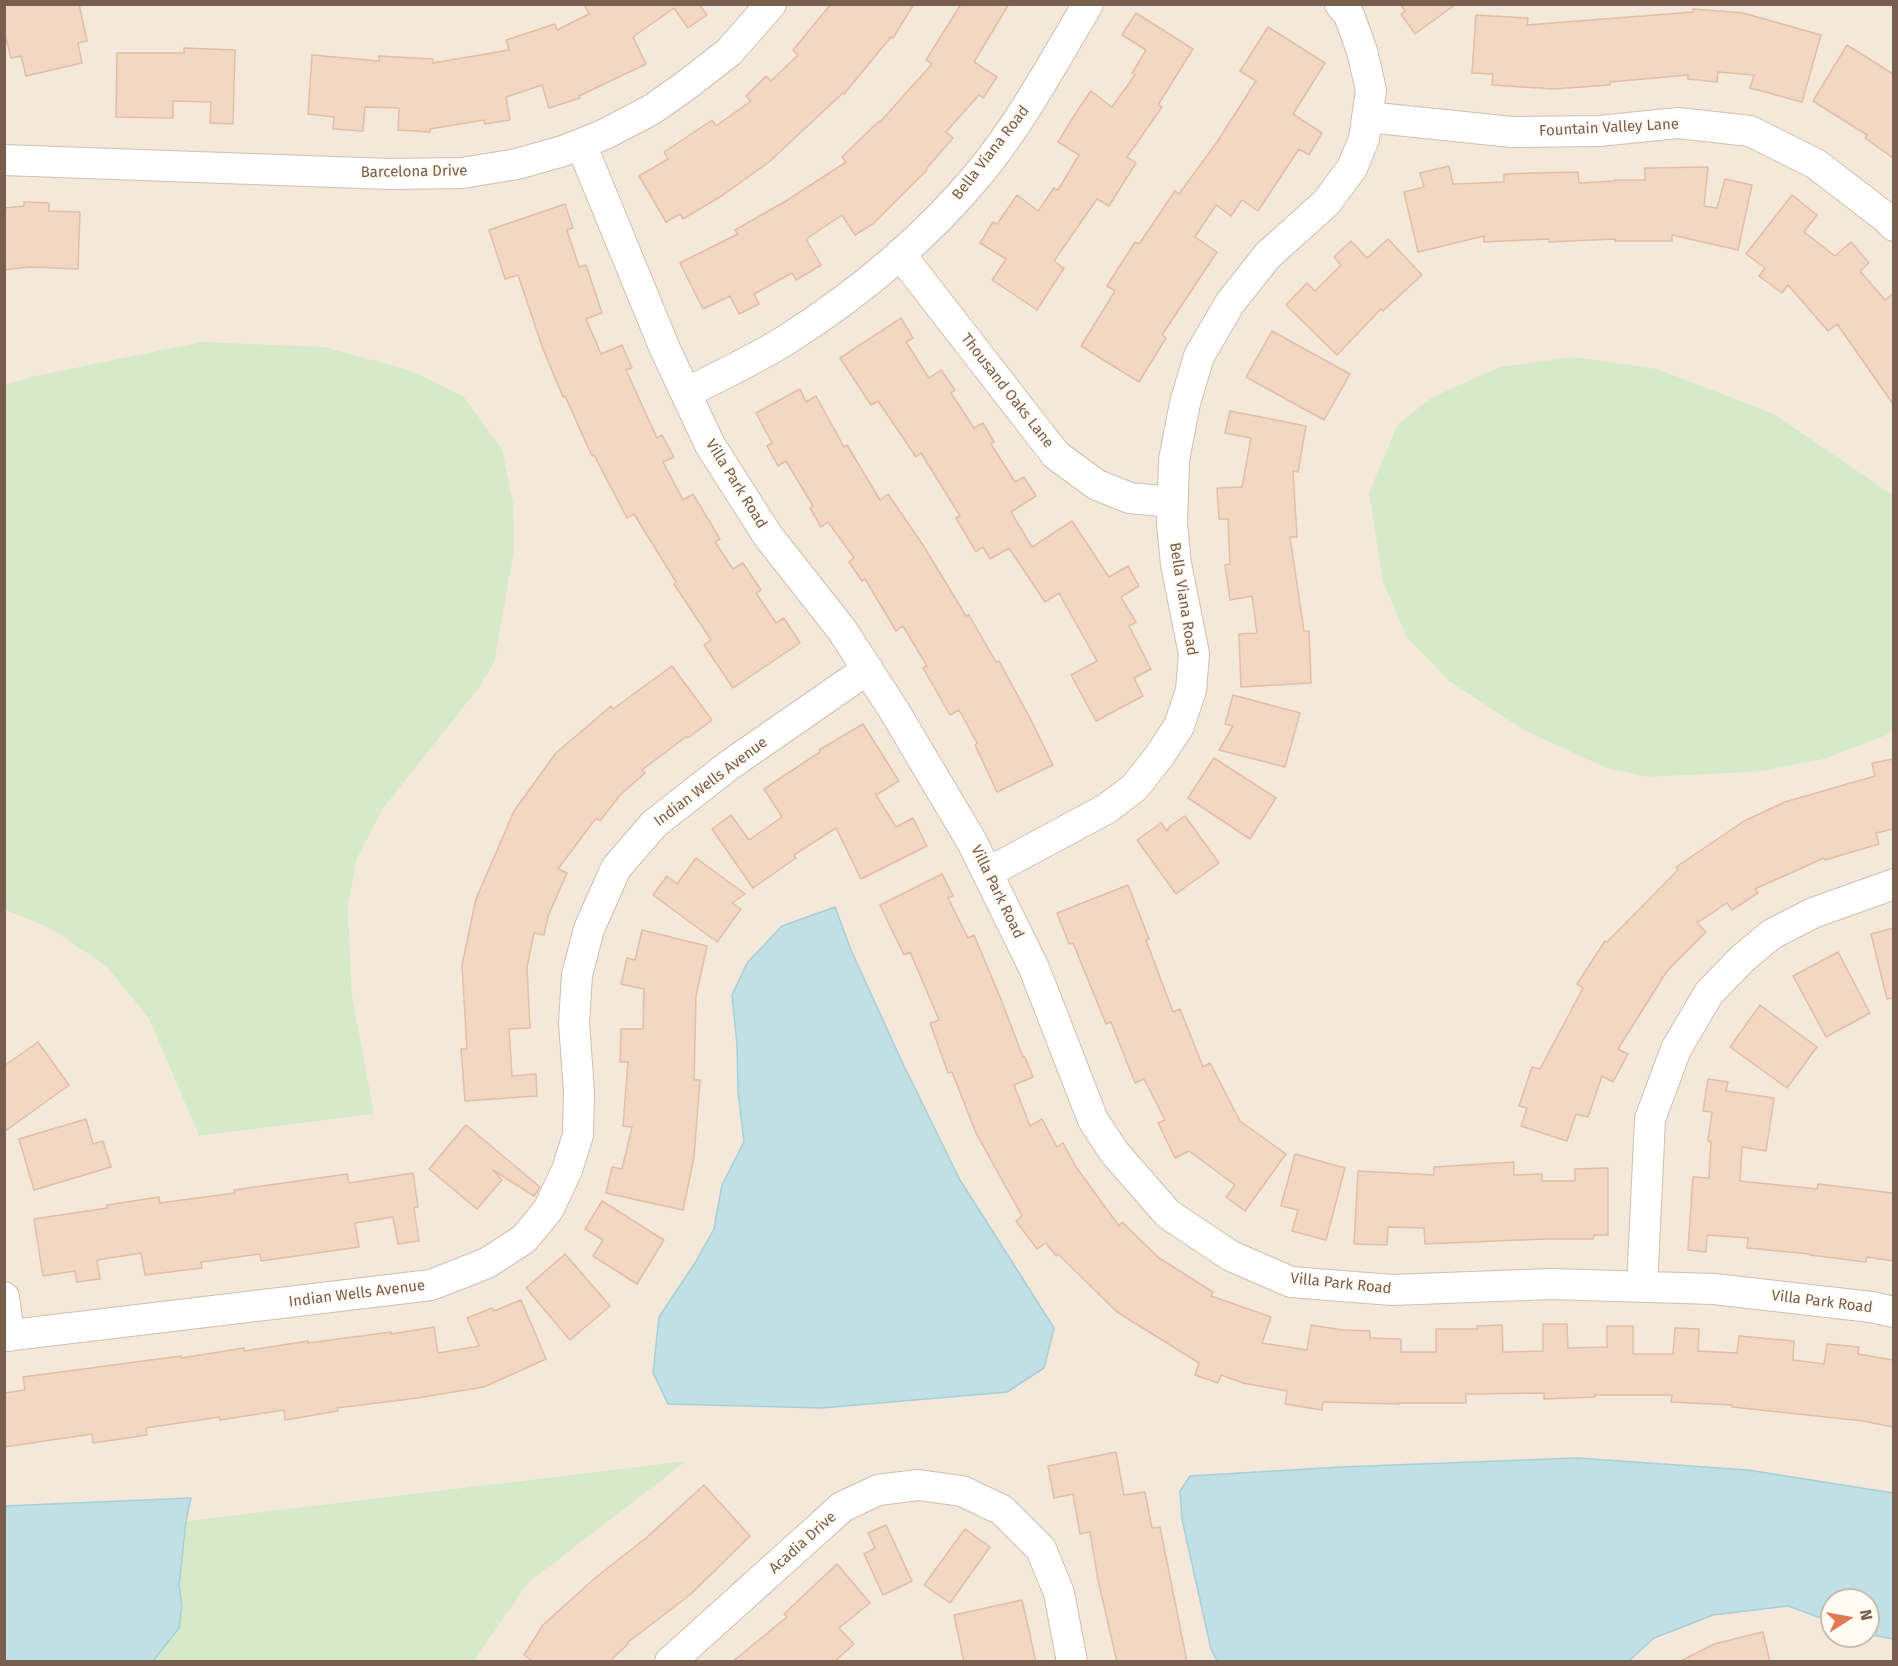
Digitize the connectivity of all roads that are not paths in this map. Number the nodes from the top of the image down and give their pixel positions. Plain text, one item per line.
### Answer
1 (771, 4) edge
2 (1088, 4) edge
3 (1340, 4) edge
4 (1367, 117) junction
5 (581, 144) junction
6 (4, 160) edge
7 (1893, 226) edge
8 (900, 254) junction
9 (686, 393) junction
10 (1173, 502) junction
11 (868, 669) junction
12 (987, 873) junction
13 (1893, 884) edge
14 (1642, 1287) junction
15 (4, 1297) edge
16 (1893, 1312) edge
17 (7, 1336) edge
18 (670, 1662) edge
19 (1072, 1662) edge

1 - 5 street, Barcelona Drive
2 - 8 street, Bella Viana Road
3 - 4 street, Bella Viana Road
4 - 7 street, Fountain Valley Lane
4 - 10 street, Bella Viana Road
5 - 6 street, Barcelona Drive
5 - 9 street, Villa Park Road
8 - 9 street, Bella Viana Road
8 - 10 street, Thousand Oaks Lane
9 - 11 street, Villa Park Road
10 - 12 street, Bella Viana Road
11 - 12 street, Villa Park Road
11 - 17 street, Indian Wells Avenue
12 - 14 street, Villa Park Road
13 - 14 street
14 - 16 street, Villa Park Road
15 - 17 street
18 - 19 street, Acadia Drive

